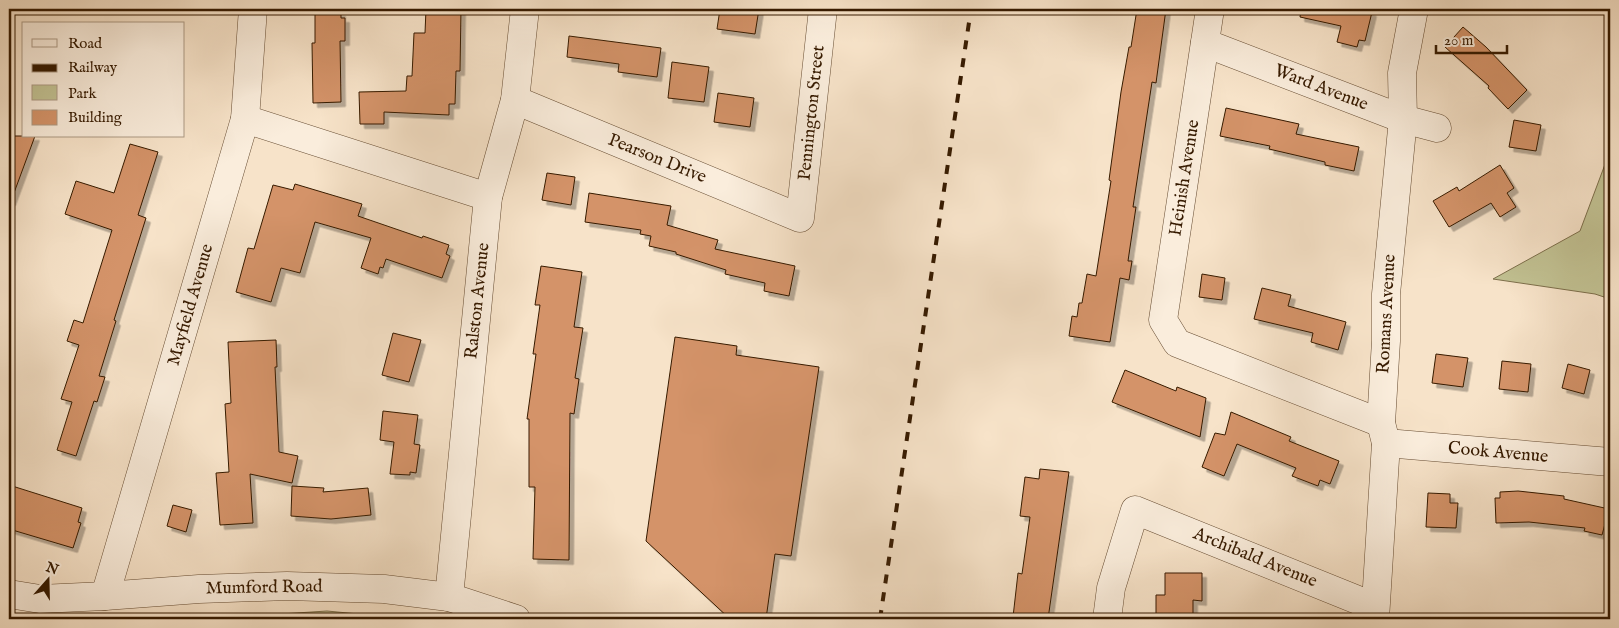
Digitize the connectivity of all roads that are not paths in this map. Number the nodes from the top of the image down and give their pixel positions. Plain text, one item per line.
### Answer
1 (253, 9) edge
2 (525, 9) edge
3 (823, 9) edge
4 (1210, 9) edge
5 (1414, 9) edge
6 (1205, 43) junction
7 (515, 100) junction
8 (245, 118) junction
9 (1403, 119) junction
10 (1437, 128) dead end
11 (488, 197) junction
12 (800, 218) joint
13 (1177, 343) joint
14 (1383, 433) junction
15 (1610, 462) edge
16 (9, 594) edge
17 (105, 596) junction
18 (449, 597) junction
19 (1375, 613) edge
20 (506, 618) edge
21 (1107, 619) edge

1 - 8 street, Mayfield Avenue
2 - 7 street, Ralston Avenue
3 - 12 street, Pennington Street
4 - 6 street, Heinish Avenue
5 - 9 street, Romans Avenue
6 - 9 street, Ward Avenue
6 - 13 street, Heinish Avenue
7 - 11 street, Ralston Avenue
7 - 12 street, Pearson Drive
8 - 11 street
8 - 17 street, Mayfield Avenue
9 - 10 street, Ward Avenue
9 - 14 street, Romans Avenue
11 - 18 street, Ralston Avenue
13 - 14 street, Cook Avenue
14 - 15 street, Cook Avenue
14 - 19 street, Romans Avenue
16 - 17 street, Mumford Road
17 - 18 street, Mumford Road
18 - 20 street, Mumford Road
19 - 21 street, Archibald Avenue

